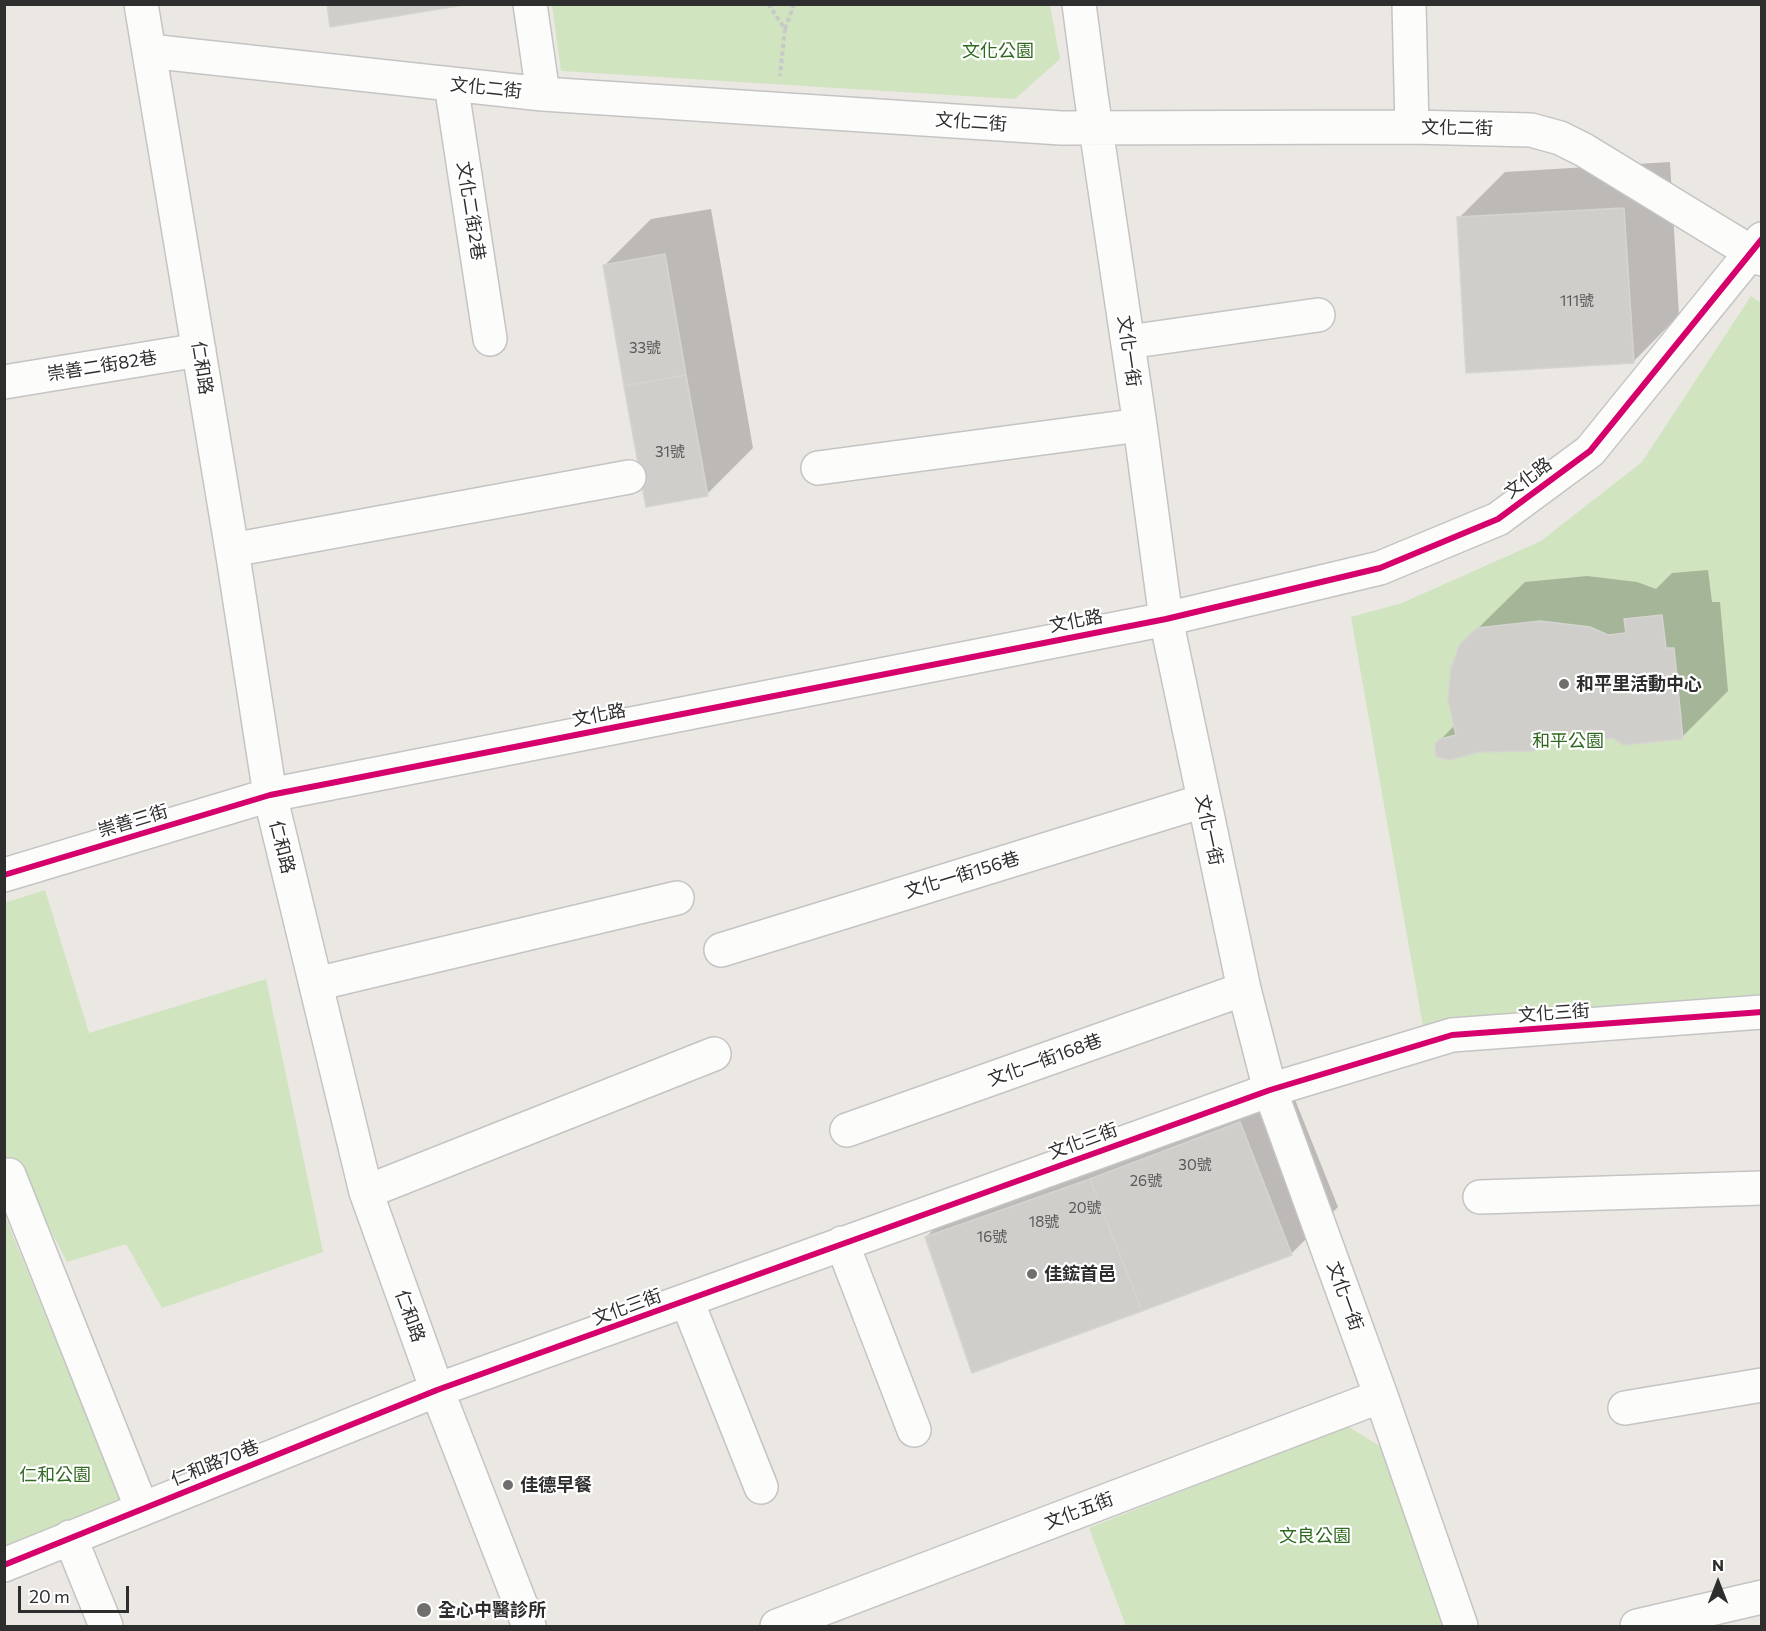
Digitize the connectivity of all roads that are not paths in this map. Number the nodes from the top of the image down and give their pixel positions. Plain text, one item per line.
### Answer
1 (141, 4) edge
2 (530, 4) edge
3 (1079, 4) edge
4 (1409, 4) edge
5 (149, 51) junction
6 (451, 84) junction
7 (543, 94) junction
8 (1412, 127) junction
9 (1096, 128) junction
10 (1758, 250) edge
11 (1318, 315) dead end
12 (490, 339) dead end
13 (1128, 342) junction
14 (199, 350) junction
15 (4, 382) edge
16 (1140, 425) junction
17 (818, 468) dead end
18 (629, 477) dead end
19 (232, 550) junction
20 (1166, 619) junction
21 (270, 795) junction
22 (1203, 801) junction
23 (4, 875) edge
24 (677, 898) dead end
25 (722, 950) dead end
26 (316, 984) junction
27 (1244, 989) junction
28 (1761, 1012) edge
29 (714, 1054) dead end
30 (1270, 1090) junction
31 (847, 1130) dead end
32 (4, 1177) edge
33 (1761, 1188) edge
34 (366, 1192) junction
35 (1480, 1197) dead end
36 (842, 1243) junction
37 (687, 1301) junction
38 (1761, 1385) edge
39 (437, 1390) junction
40 (1381, 1396) junction
41 (1625, 1408) dead end
42 (914, 1430) dead end
43 (761, 1487) dead end
44 (142, 1509) junction
45 (70, 1537) junction
46 (4, 1565) edge
47 (1761, 1597) edge
48 (106, 1626) edge
49 (529, 1626) edge
50 (777, 1626) edge
51 (1461, 1626) edge
52 (1637, 1626) edge

1 - 5 street, 仁和路
2 - 7 street
3 - 9 street, 文化一街
4 - 8 street
5 - 6 street, 文化二街
5 - 14 street, 仁和路
6 - 7 street, 文化二街
6 - 12 street, 文化二街2巷
7 - 9 street, 文化二街
8 - 9 street, 文化二街
8 - 10 street, 文化二街
9 - 13 street, 文化一街
10 - 20 street, 文化路
11 - 13 street
13 - 16 street, 文化一街
14 - 15 street, 崇善二街82巷
14 - 19 street, 仁和路
16 - 17 street
16 - 20 street, 文化一街
18 - 19 street
19 - 21 street, 仁和路
20 - 21 street, 文化路
20 - 22 street, 文化一街
21 - 23 street, 崇善三街
21 - 26 street, 仁和路
22 - 25 street, 文化一街156巷
22 - 27 street, 文化一街
24 - 26 street
26 - 34 street, 仁和路
27 - 30 street, 文化一街
27 - 31 street, 文化一街168巷
28 - 30 street, 文化三街
29 - 34 street
30 - 36 street, 文化三街
30 - 40 street, 文化一街
32 - 44 street
33 - 35 street
34 - 39 street, 仁和路
36 - 37 street, 文化三街
36 - 42 street
37 - 39 street, 文化三街
37 - 43 street
38 - 41 street
39 - 44 street, 仁和路70巷
39 - 49 street, 仁和路
40 - 50 street, 文化五街
40 - 51 street, 文化一街
44 - 45 street, 仁和路70巷
45 - 46 street, 仁和路70巷
45 - 48 street
47 - 52 street

